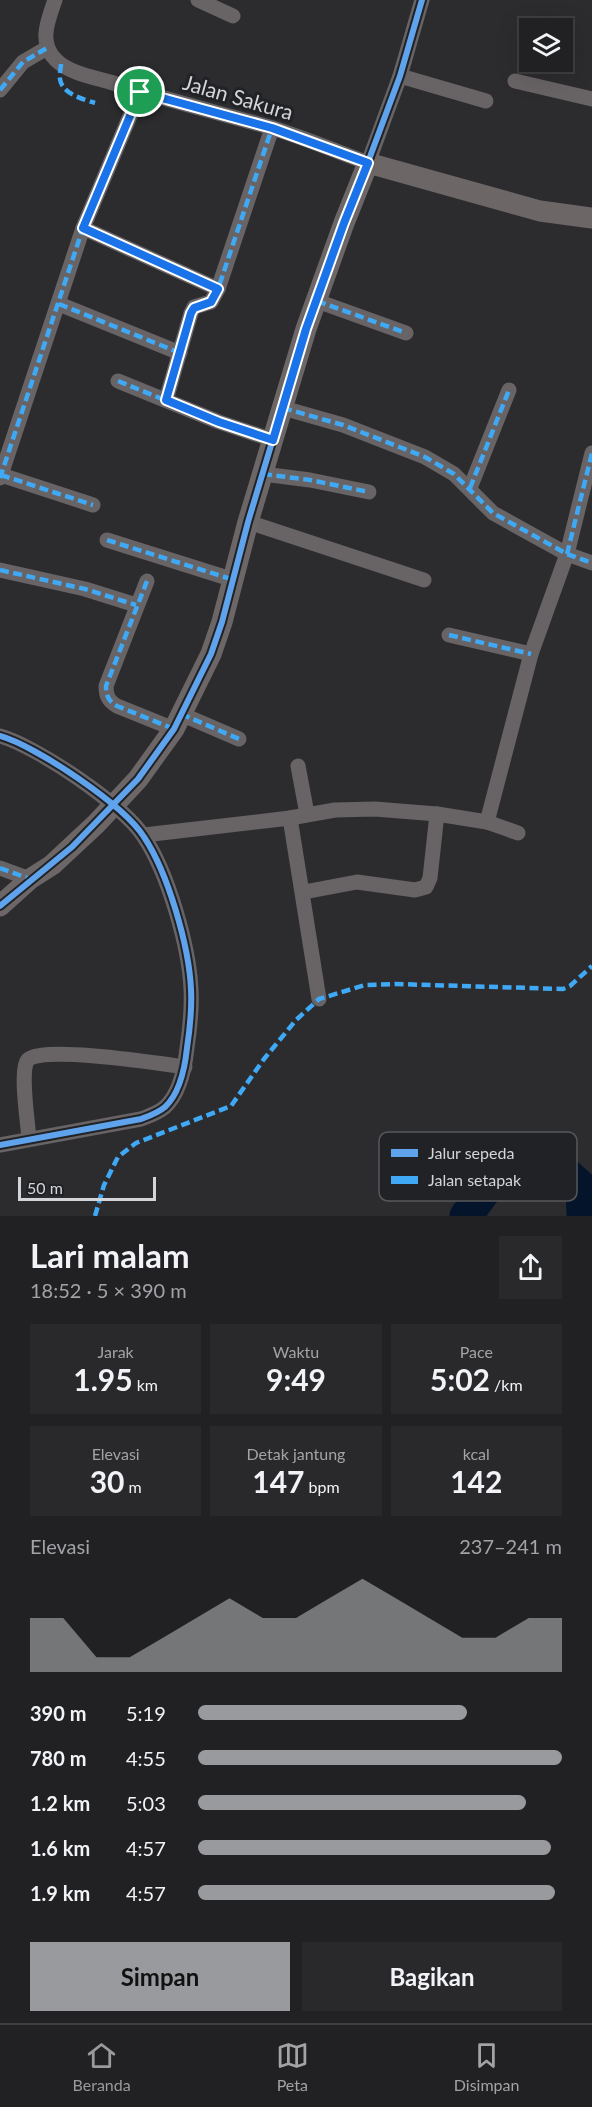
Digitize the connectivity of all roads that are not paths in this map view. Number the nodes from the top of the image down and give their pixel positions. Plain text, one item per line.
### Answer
1 (55, 0) edge
2 (198, 0) edge
3 (422, 0) edge
4 (233, 16) dead end
5 (47, 48) junction
6 (400, 76) junction
7 (514, 81) dead end
8 (0, 90) edge
9 (140, 92) junction
10 (592, 99) edge
11 (486, 101) dead end
12 (272, 128) junction
13 (368, 163) junction
14 (592, 218) edge
15 (83, 228) junction
16 (218, 289) junction
17 (317, 301) junction
18 (59, 304) junction
19 (406, 333) dead end
20 (180, 353) junction
21 (118, 381) dead end
22 (509, 390) dead end
23 (166, 400) junction
24 (283, 408) junction
25 (273, 440) junction
26 (592, 453) edge
27 (263, 474) junction
28 (0, 476) edge
29 (470, 488) junction
30 (369, 492) dead end
31 (93, 505) dead end
32 (248, 522) junction
33 (107, 540) dead end
34 (567, 554) junction
35 (592, 563) edge
36 (0, 570) edge
37 (234, 580) junction
38 (424, 580) dead end
39 (147, 581) dead end
40 (136, 605) junction
41 (449, 635) dead end
42 (531, 654) junction
43 (177, 722) junction
44 (0, 736) edge
45 (239, 739) dead end
46 (298, 766) dead end
47 (113, 803) junction
48 (307, 814) junction
49 (437, 814) junction
50 (290, 818) junction
51 (487, 822) junction
52 (518, 833) dead end
53 (144, 835) junction
54 (0, 868) edge
55 (30, 879) junction
56 (304, 892) junction
57 (0, 906) edge
58 (319, 999) dead end
59 (185, 1067) junction
60 (29, 1139) junction
61 (0, 1145) edge

1 - 5 street
2 - 4 street
3 - 6 street
5 - 8 street
5 - 9 street, Jalan Sakura
6 - 11 street
6 - 13 street
7 - 10 street
9 - 12 street, Jalan Sakura
9 - 15 street
12 - 13 street, Jalan Sakura
12 - 16 street
13 - 14 street
13 - 17 street
15 - 16 street
15 - 18 street
16 - 20 street
17 - 19 street
17 - 24 street
18 - 20 street
18 - 28 street
20 - 23 street
21 - 23 street
22 - 29 street
23 - 25 street
24 - 25 street
24 - 29 street
25 - 27 street
26 - 34 street
27 - 30 street
27 - 32 street
28 - 31 street
29 - 34 street
32 - 37 street
32 - 38 street
33 - 37 street
34 - 35 street
34 - 42 street
36 - 40 street
37 - 43 street
39 - 40 street
40 - 43 street
41 - 42 street
42 - 51 street
43 - 45 street
43 - 47 street
44 - 47 street
46 - 48 street
47 - 53 street
47 - 55 street
48 - 49 street
48 - 50 street
49 - 51 street
49 - 56 street
50 - 53 street
50 - 56 street
51 - 52 street
53 - 59 street
54 - 55 street
55 - 57 street
56 - 58 street
59 - 60 street
59 - 60 street
60 - 61 street

